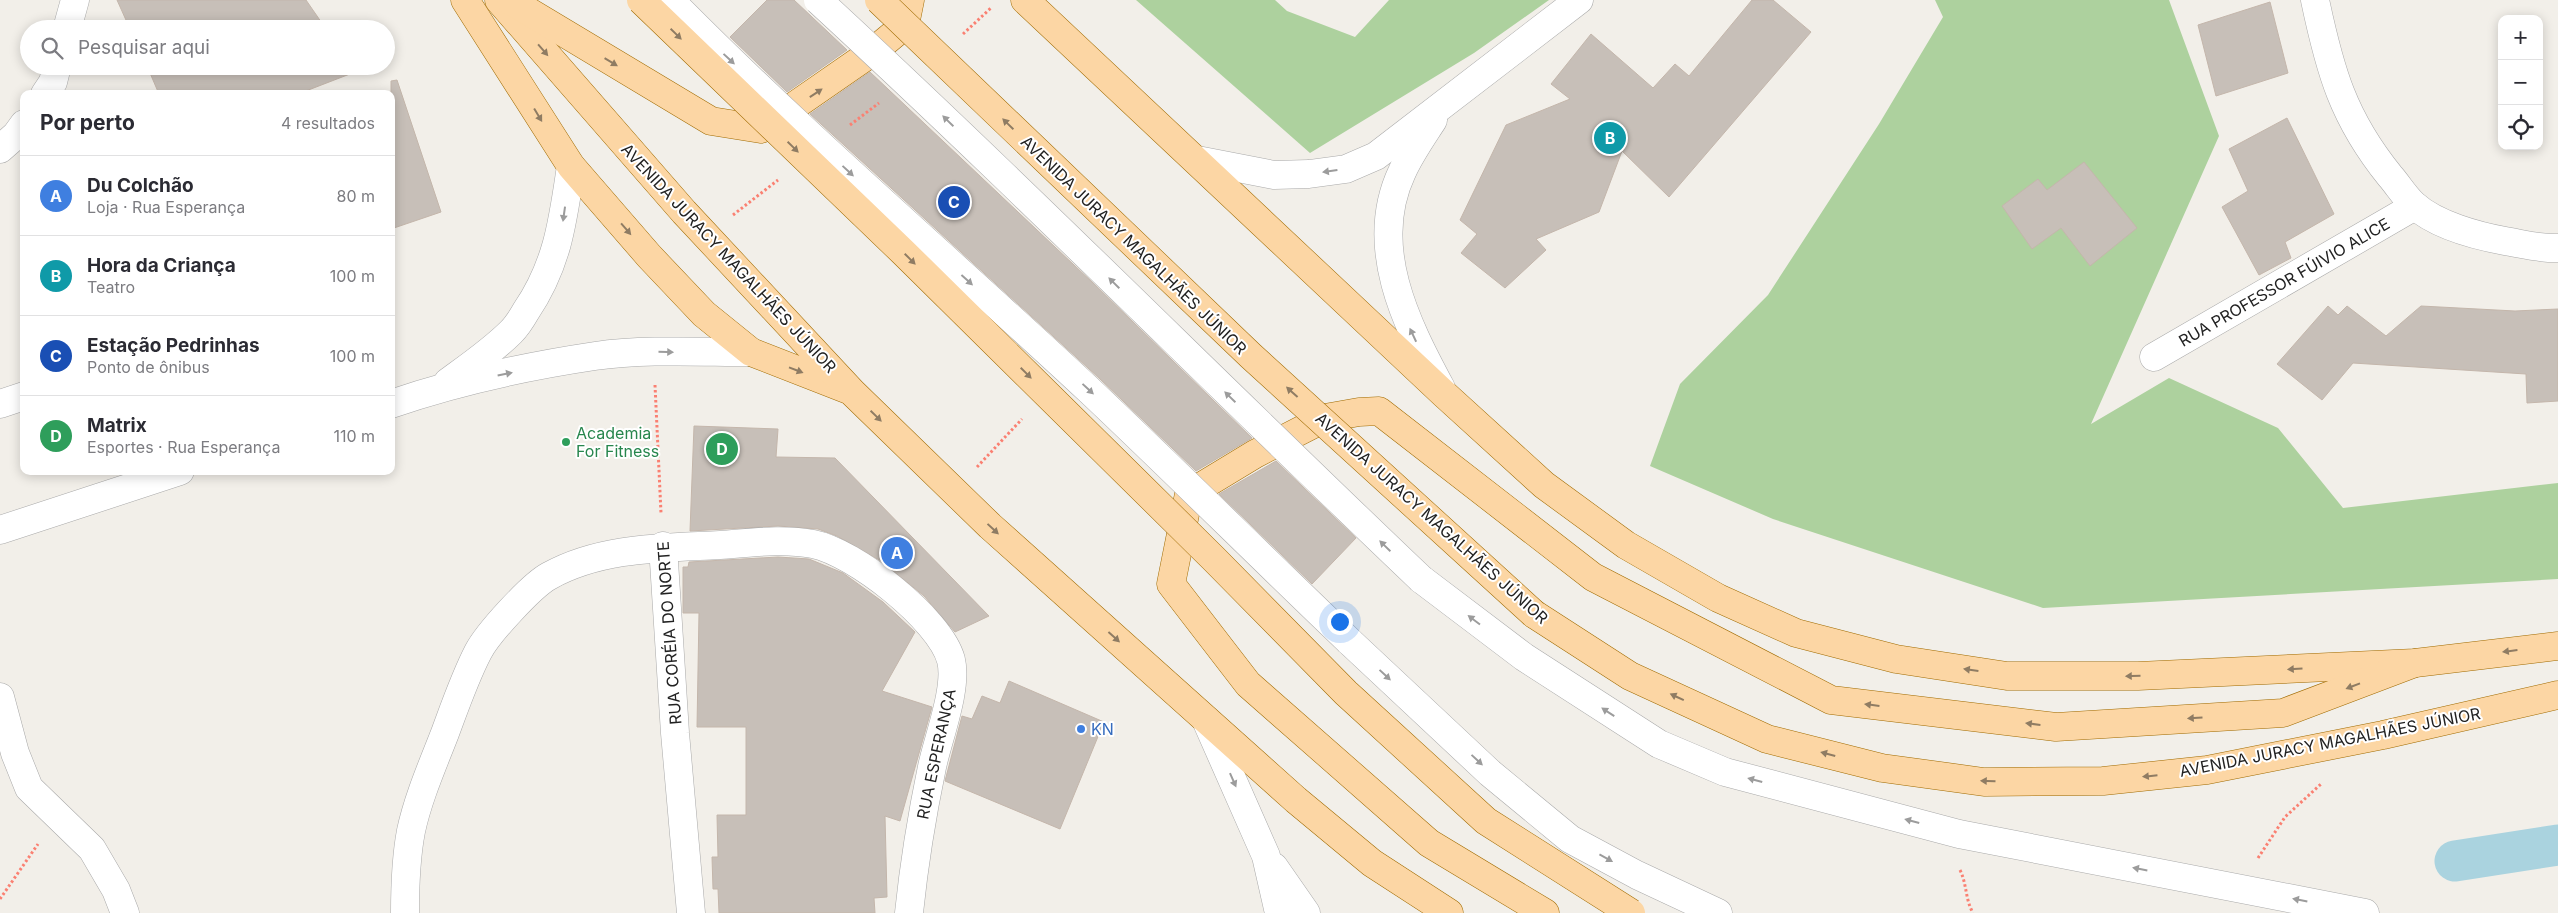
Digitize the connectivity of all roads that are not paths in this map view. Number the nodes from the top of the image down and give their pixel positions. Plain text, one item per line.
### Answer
1 (75, 0) edge
2 (465, 0) edge
3 (500, 0) edge
4 (510, 0) edge
5 (641, 0) edge
6 (670, 0) edge
7 (818, 0) edge
8 (879, 0) edge
9 (910, 0) edge
10 (1025, 0) edge
11 (1579, 0) edge
12 (2315, 0) edge
13 (69, 20) edge
14 (55, 75) edge
15 (48, 90) edge
16 (1439, 108) junction
17 (20, 130) edge
18 (0, 150) edge
19 (1197, 160) junction
20 (571, 166) junction
21 (2415, 206) junction
22 (2558, 248) edge
23 (751, 352) junction
24 (2154, 358) dead end
25 (440, 387) junction
26 (852, 392) junction
27 (1444, 394) junction
28 (20, 397) edge
29 (395, 403) edge
30 (0, 404) edge
31 (168, 475) edge
32 (0, 530) edge
33 (663, 546) junction
34 (2558, 646) edge
35 (2415, 663) junction
36 (2558, 695) edge
37 (0, 697) edge
38 (1206, 720) junction
39 (1266, 856) junction
40 (125, 913) edge
41 (405, 913) edge
42 (692, 913) edge
43 (909, 913) edge
44 (1279, 913) edge
45 (1306, 913) edge
46 (1449, 913) edge
47 (1545, 913) edge
48 (1631, 913) edge
49 (1718, 913) edge
50 (2365, 913) edge

1 - 13 street
2 -> 20 main road
3 -> 26 main road, AVENIDA JURACY MAGALHÃES JÚNIOR
4 -> 9 main road
5 -> 48 main road, bridge
6 -> 49 street, bridge
50 -> 7 street, bridge
36 -> 8 main road, AVENIDA JURACY MAGALHÃES JÚNIOR, bridge
10 - 19 main road
11 - 16 street
12 - 21 street
14 - 15 street
16 -> 19 street
27 -> 16 street
17 - 18 street
19 - 27 main road
20 -> 23 main road
20 -> 25 street
21 - 22 street
21 - 24 street, RUA PROFESSOR FÚIVIO ALICE
25 -> 23 street
23 -> 26 main road
25 - 29 street
26 -> 38 main road, AVENIDA JURACY MAGALHÃES JÚNIOR
35 -> 27 main road
28 - 30 street
31 - 32 street
33 - 41 street, RUA ESPERANÇA
33 - 42 street, RUA CORÉIA DO NORTE
33 - 43 street, RUA ESPERANÇA
34 -> 35 main road
35 -> 47 main road
37 - 40 street
38 -> 39 street
38 - 46 main road, AVENIDA JURACY MAGALHÃES JÚNIOR
39 - 44 street
39 - 45 street

